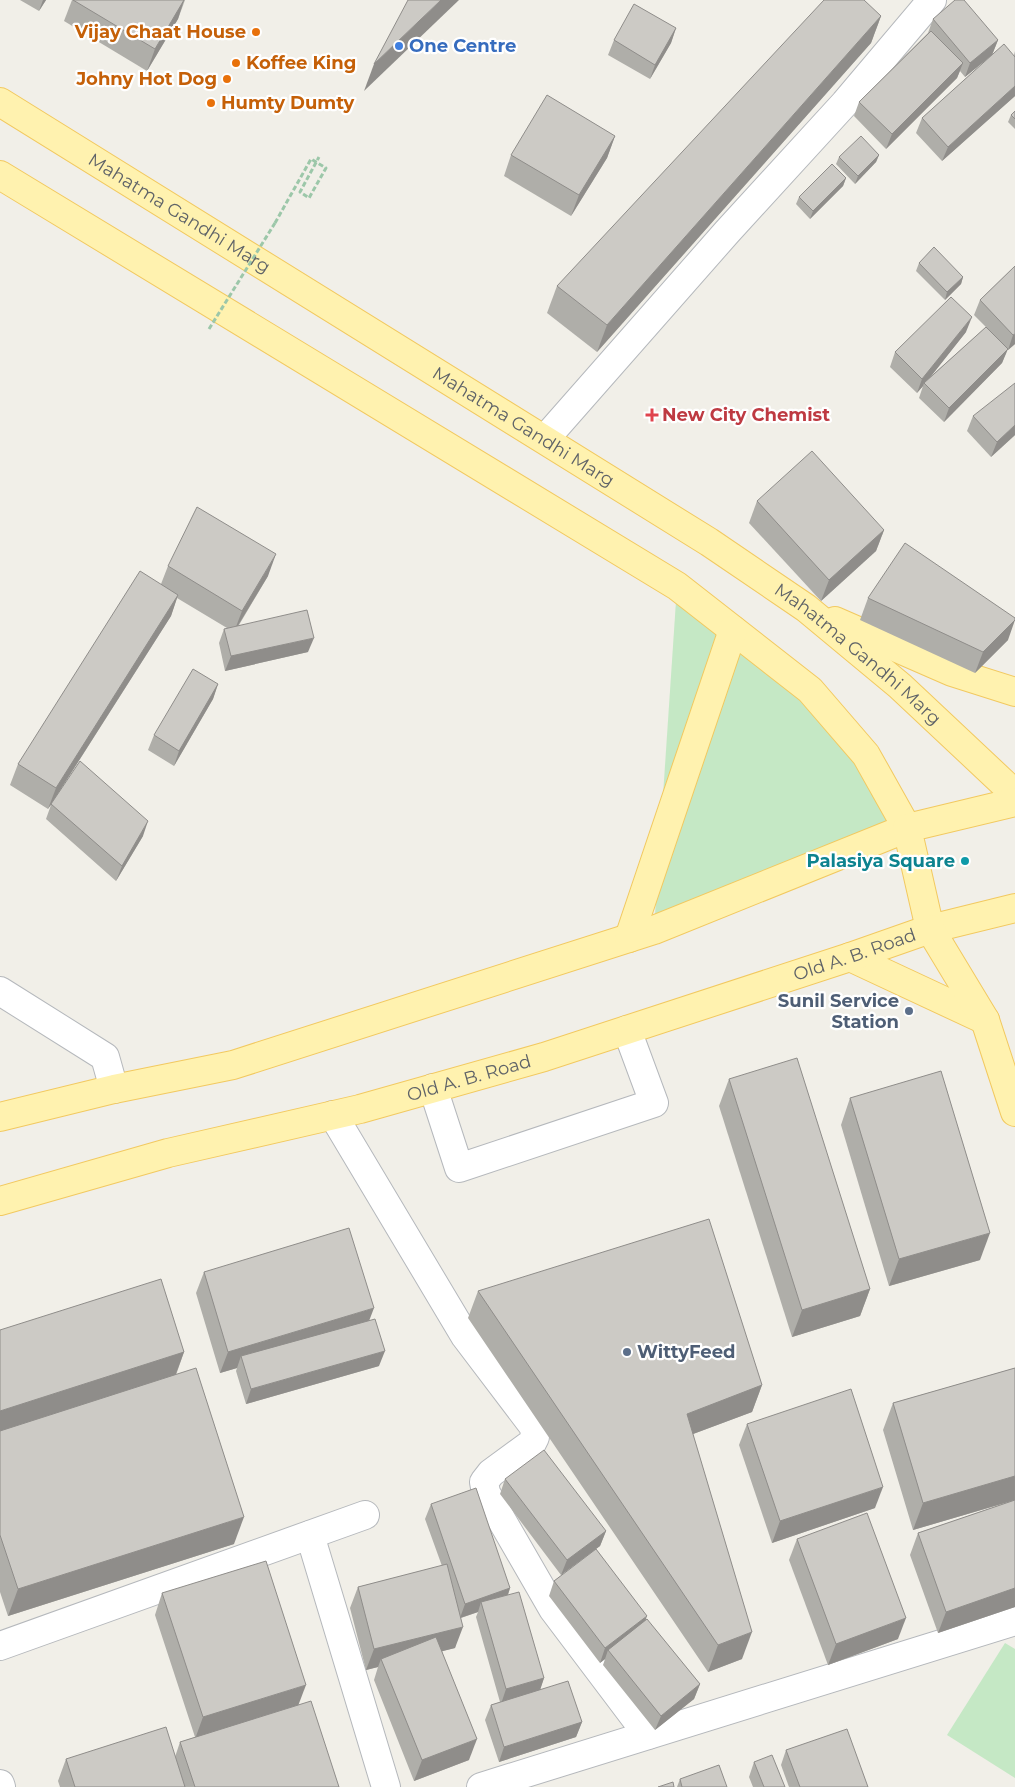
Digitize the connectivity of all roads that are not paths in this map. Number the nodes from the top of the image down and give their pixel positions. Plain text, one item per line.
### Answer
1 (932, 0) edge
2 (0, 102) edge
3 (0, 176) edge
4 (545, 439) junction
5 (806, 608) junction
6 (733, 630) junction
7 (1015, 692) edge
8 (1015, 794) edge
9 (1015, 802) edge
10 (907, 828) junction
11 (1015, 908) edge
12 (930, 929) junction
13 (629, 938) junction
14 (850, 957) junction
15 (0, 992) edge
16 (985, 1020) junction
17 (627, 1030) junction
18 (433, 1088) junction
19 (114, 1089) junction
20 (1015, 1112) edge
21 (333, 1115) junction
22 (0, 1118) edge
23 (0, 1201) edge
24 (365, 1515) dead end
25 (310, 1535) junction
26 (1015, 1622) edge
27 (0, 1646) edge
28 (648, 1735) junction
29 (386, 1787) edge
30 (481, 1787) edge

1 - 4 street
2 - 4 main road, Mahatma Gandhi Marg
3 - 6 main road
4 - 5 main road, Mahatma Gandhi Marg
5 - 7 main road
5 - 8 main road, Mahatma Gandhi Marg
6 - 10 main road
6 - 13 main road
9 - 10 main road
10 - 12 main road
10 - 13 main road
11 - 12 main road, Old A. B. Road
12 - 14 main road, Old A. B. Road
12 - 16 main road
13 - 19 main road
14 - 16 main road
14 - 17 main road, Old A. B. Road
15 - 19 street
16 - 20 main road
17 - 18 main road, Old A. B. Road
17 - 18 street
18 - 21 main road, Old A. B. Road
19 - 22 main road
21 - 23 main road, Old A. B. Road
21 - 28 street
24 - 25 street
25 - 27 street
25 - 29 street
26 - 28 street
28 - 30 street

